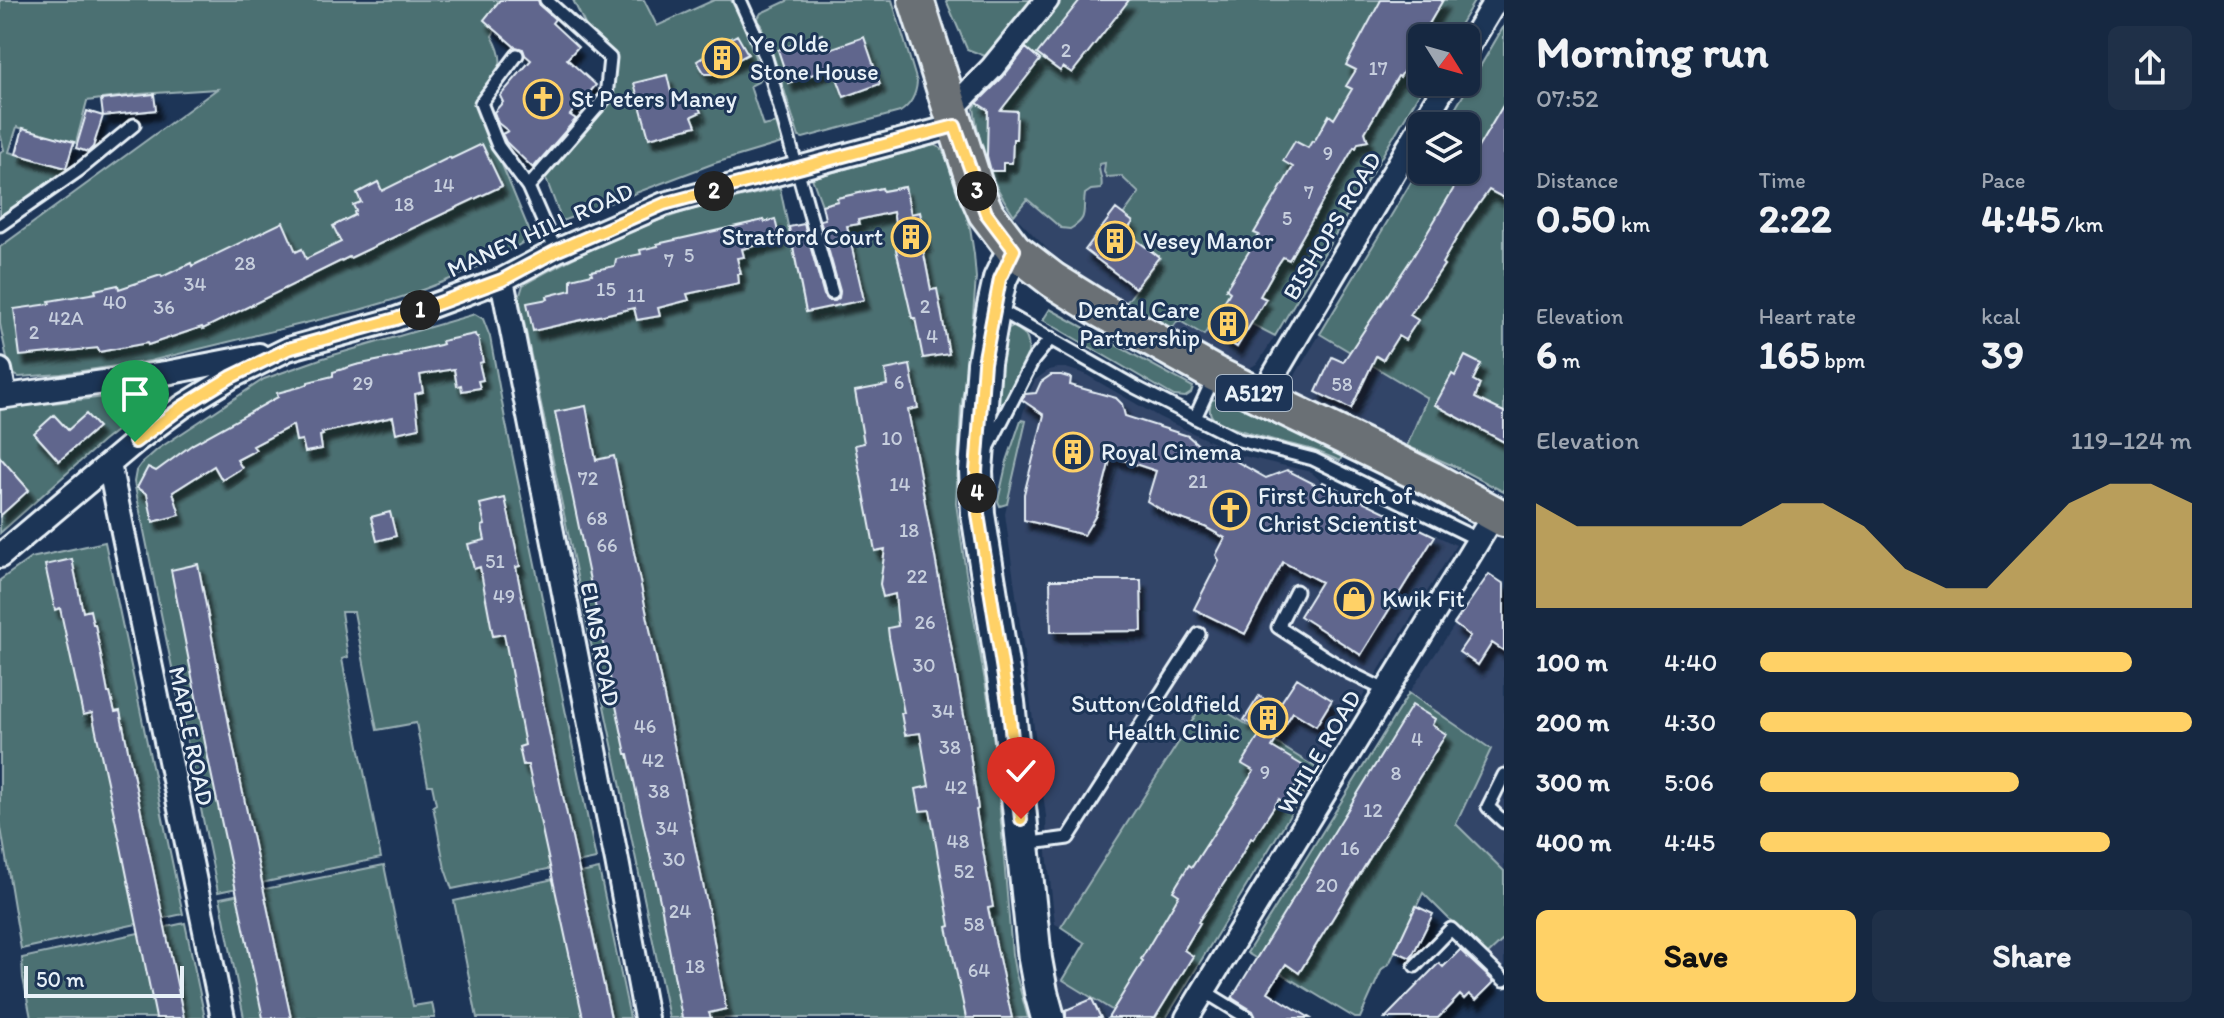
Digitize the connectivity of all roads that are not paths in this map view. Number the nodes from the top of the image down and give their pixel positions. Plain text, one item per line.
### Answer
1 (546, 0) edge
2 (740, 0) edge
3 (916, 0) edge
4 (1047, 0) edge
5 (1496, 0) edge
6 (1480, 27) edge
7 (517, 55) dead end
8 (1439, 96) edge
9 (953, 118) junction
10 (134, 125) dead end
11 (798, 169) junction
12 (528, 187) junction
13 (0, 225) edge
14 (1014, 250) junction
15 (556, 251) junction
16 (502, 280) junction
17 (832, 293) dead end
18 (994, 306) junction
19 (1051, 338) junction
20 (288, 349) junction
21 (0, 370) edge
22 (166, 373) junction
23 (1215, 374) junction
24 (2, 397) edge
25 (1261, 397) junction
26 (182, 407) junction
27 (1195, 418) junction
28 (109, 464) junction
29 (976, 471) junction
30 (1493, 524) edge
31 (0, 556) edge
32 (1296, 591) dead end
33 (1199, 634) dead end
34 (1387, 691) junction
35 (1504, 775) edge
36 (1504, 822) edge
37 (1022, 844) junction
38 (1415, 966) dead end
39 (1504, 980) edge
40 (1204, 991) junction
41 (223, 1018) edge
42 (646, 1018) edge
43 (1048, 1018) edge
44 (1187, 1018) edge
45 (1248, 1018) edge

1 - 12 lane
2 - 11 lane
3 - 9 main road, A5127
4 - 9 street
5 - 6 street
7 - 12 lane
8 - 25 street, BISHOPS ROAD
9 - 11 street, MANEY HILL ROAD
9 - 14 main road, A5127
10 - 13 lane
11 - 15 street, MANEY HILL ROAD
11 - 17 lane
12 - 15 lane
14 - 18 street
14 - 23 main road, A5127
15 - 16 street, MANEY HILL ROAD
16 - 20 street, MANEY HILL ROAD
16 - 42 street, ELMS ROAD
18 - 19 lane
18 - 29 street
19 - 27 lane
19 - 29 lane
20 - 22 street, MANEY HILL ROAD
20 - 26 street, MANEY HILL ROAD
21 - 24 street
22 - 24 street, MANEY HILL ROAD
22 - 26 street
23 - 25 main road, A5127
23 - 27 lane
25 - 30 main road, A5127
26 - 28 street, MANEY HILL ROAD
27 - 30 lane
28 - 31 street, MANEY HILL ROAD
28 - 41 street, MAPLE ROAD
29 - 37 street
30 - 34 street, WHILE ROAD
32 - 34 lane
33 - 37 lane
34 - 40 street, WHILE ROAD
35 - 36 lane
37 - 43 street
38 - 39 lane
40 - 44 street, WHILE ROAD
40 - 45 lane

